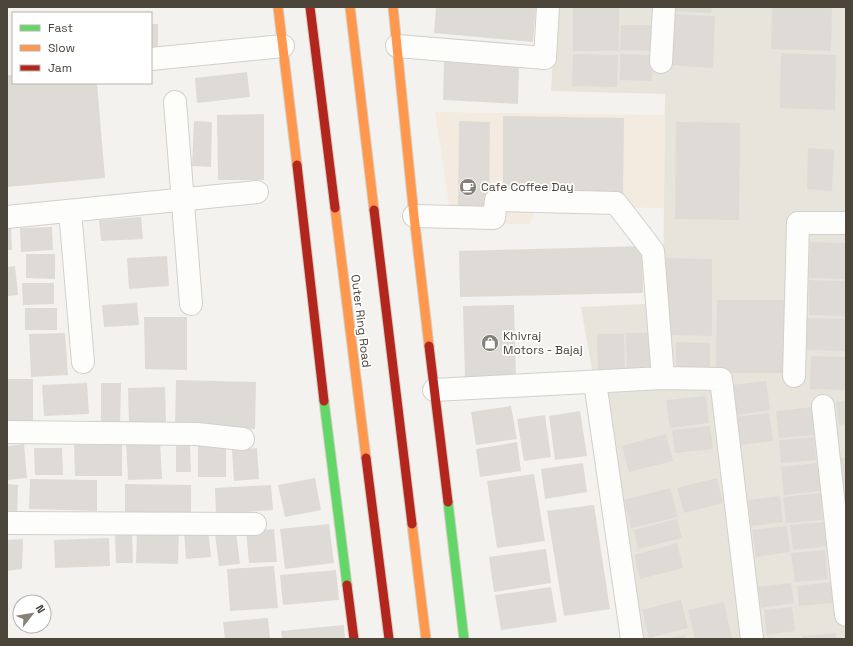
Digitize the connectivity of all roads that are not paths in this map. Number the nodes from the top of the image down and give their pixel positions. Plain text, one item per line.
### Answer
1 (278, 7) edge
2 (310, 7) edge
3 (350, 7) edge
4 (394, 7) edge
5 (548, 7) edge
6 (664, 7) edge
7 (283, 46) junction
8 (397, 46) junction
9 (152, 59) edge
10 (661, 62) dead end
11 (176, 102) dead end
12 (257, 192) dead end
13 (184, 199) junction
14 (70, 211) junction
15 (414, 216) junction
16 (7, 218) edge
17 (846, 223) edge
18 (191, 304) dead end
19 (83, 362) dead end
20 (794, 376) dead end
21 (664, 378) junction
22 (595, 382) junction
23 (434, 390) junction
24 (823, 406) dead end
25 (7, 432) edge
26 (243, 439) dead end
27 (7, 523) edge
28 (256, 524) dead end
29 (846, 615) edge
30 (354, 639) edge
31 (389, 639) edge
32 (426, 639) edge
33 (464, 639) edge
34 (632, 639) edge
35 (752, 639) edge

1 - 7 main road
2 - 31 main road, Outer Ring Road
3 - 32 main road
4 - 8 main road
5 - 8 street
6 - 10 street
7 - 9 street
7 - 30 main road
8 - 15 main road
11 - 13 street
12 - 13 street
13 - 14 street
13 - 18 street
14 - 16 street
14 - 19 street
15 - 21 street
15 - 23 main road
17 - 20 street
21 - 22 street
21 - 35 street
22 - 23 street
22 - 34 street
23 - 33 main road
24 - 29 street
25 - 26 street
27 - 28 street

